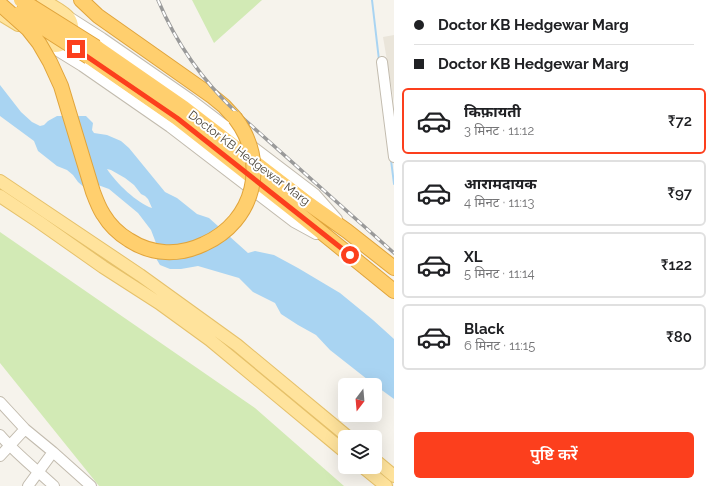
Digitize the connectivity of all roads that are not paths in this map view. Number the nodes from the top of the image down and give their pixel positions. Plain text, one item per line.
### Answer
1 (0, 0) edge
2 (17, 0) edge
3 (21, 0) edge
4 (43, 0) edge
5 (82, 0) edge
6 (2, 12) edge
7 (64, 14) junction
8 (44, 42) junction
9 (92, 52) junction
10 (382, 62) dead end
11 (393, 139) edge
12 (394, 157) edge
13 (0, 181) edge
14 (0, 196) edge
15 (304, 209) junction
16 (347, 231) junction
17 (339, 246) junction
18 (394, 268) edge
19 (394, 291) edge
20 (0, 402) edge
21 (25, 429) junction
22 (340, 430) edge
23 (0, 436) edge
24 (338, 446) edge
25 (9, 447) junction
26 (53, 452) junction
27 (0, 456) edge
28 (382, 466) edge
29 (39, 472) junction
30 (371, 474) edge
31 (394, 476) edge
32 (28, 486) edge
33 (54, 486) edge
34 (91, 486) edge
35 (386, 486) edge

1 - 9 highway, Doctor KB Hedgewar Marg, bridge
2 - 6 main road
3 - 9 highway, Doctor KB Hedgewar Marg, bridge
4 - 7 main road
5 - 6 highway, bridge
6 - 8 main road
7 - 8 main road
7 - 16 street
8 - 17 street
9 - 15 highway, Doctor KB Hedgewar Marg, bridge
10 - 11 street
11 - 12 street
13 - 22 main road
14 - 24 main road
15 - 16 highway, Doctor KB Hedgewar Marg
15 - 17 highway, Doctor KB Hedgewar Marg
16 - 18 highway, Doctor KB Hedgewar Marg
17 - 19 highway, Doctor KB Hedgewar Marg
20 - 21 street
21 - 25 street
21 - 26 street
23 - 25 street
25 - 27 street
25 - 29 street
26 - 29 street
26 - 34 street
28 - 31 main road
29 - 32 street
29 - 33 street
30 - 35 main road

